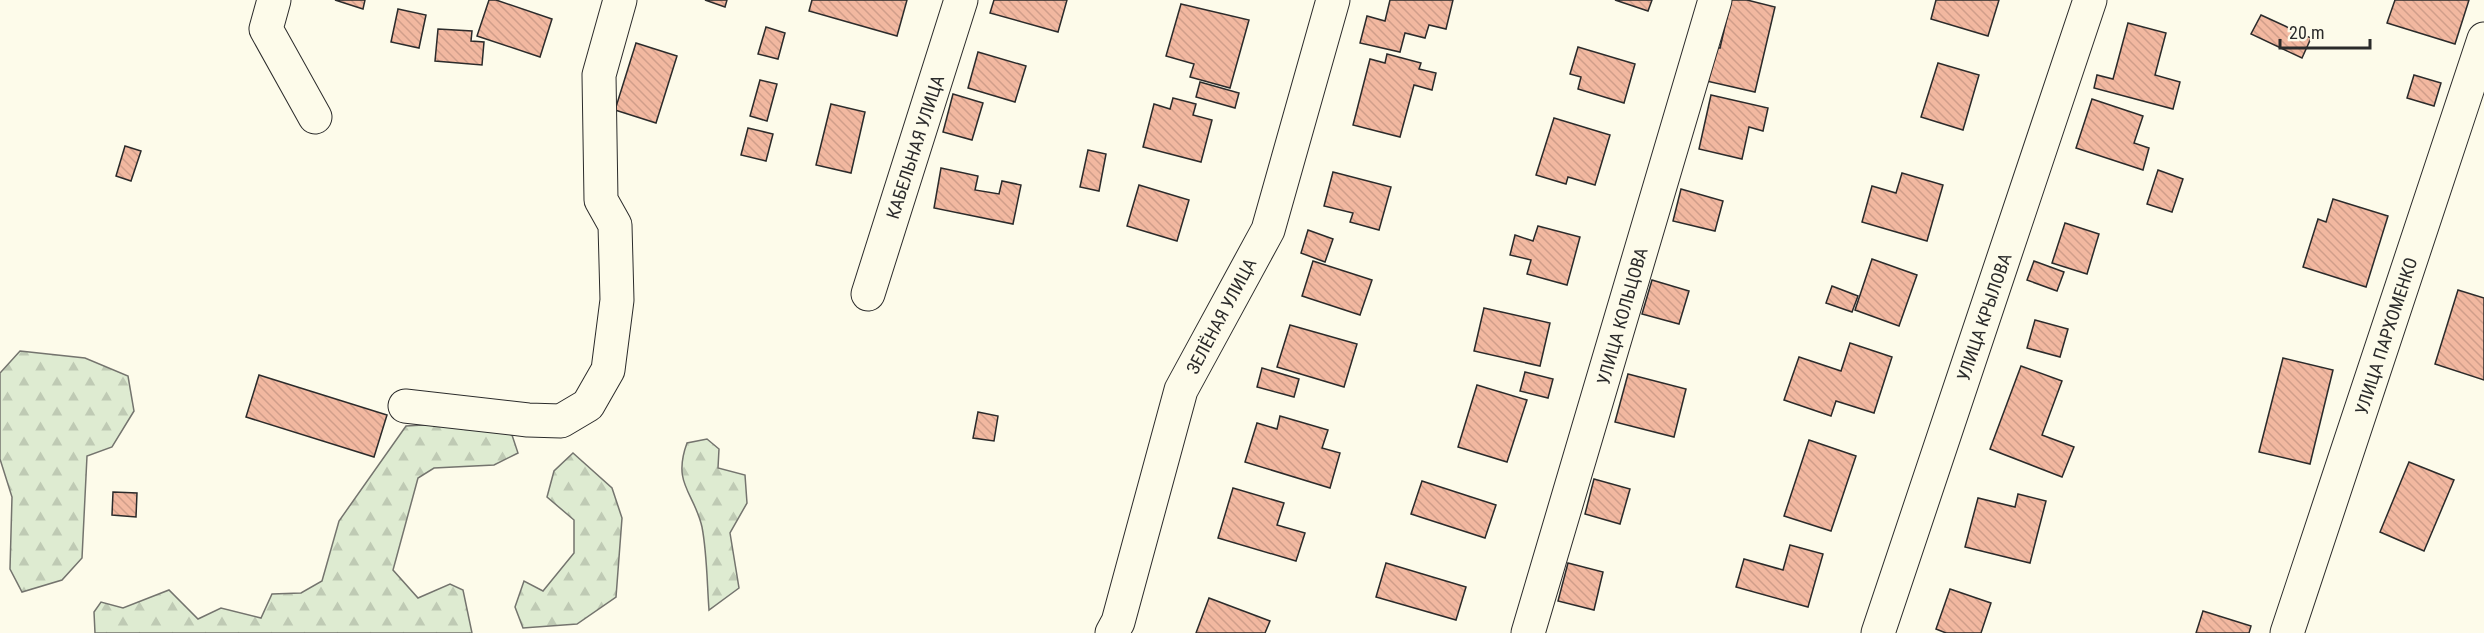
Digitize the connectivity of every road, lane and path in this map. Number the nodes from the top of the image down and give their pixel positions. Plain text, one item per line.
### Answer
1 (274, 0) edge
2 (620, 0) edge
3 (961, 0) edge
4 (1333, 0) edge
5 (1715, 0) edge
6 (2090, 0) edge
7 (2484, 39) edge
8 (315, 117) dead end
9 (868, 294) dead end
10 (405, 406) dead end
11 (1112, 633) edge
12 (1528, 633) edge
13 (1878, 633) edge
14 (2287, 633) edge

1 - 8 street
2 - 10 street
3 - 9 street, КАБЕЛЬНАЯ УЛИЦА
4 - 11 street, ЗЕЛЁНАЯ УЛИЦА
5 - 12 street, УЛИЦА КОЛЬЦОВА
6 - 13 street, УЛИЦА КРЫЛОВА
7 - 14 street, УЛИЦА ПАРХОМЕНКО

